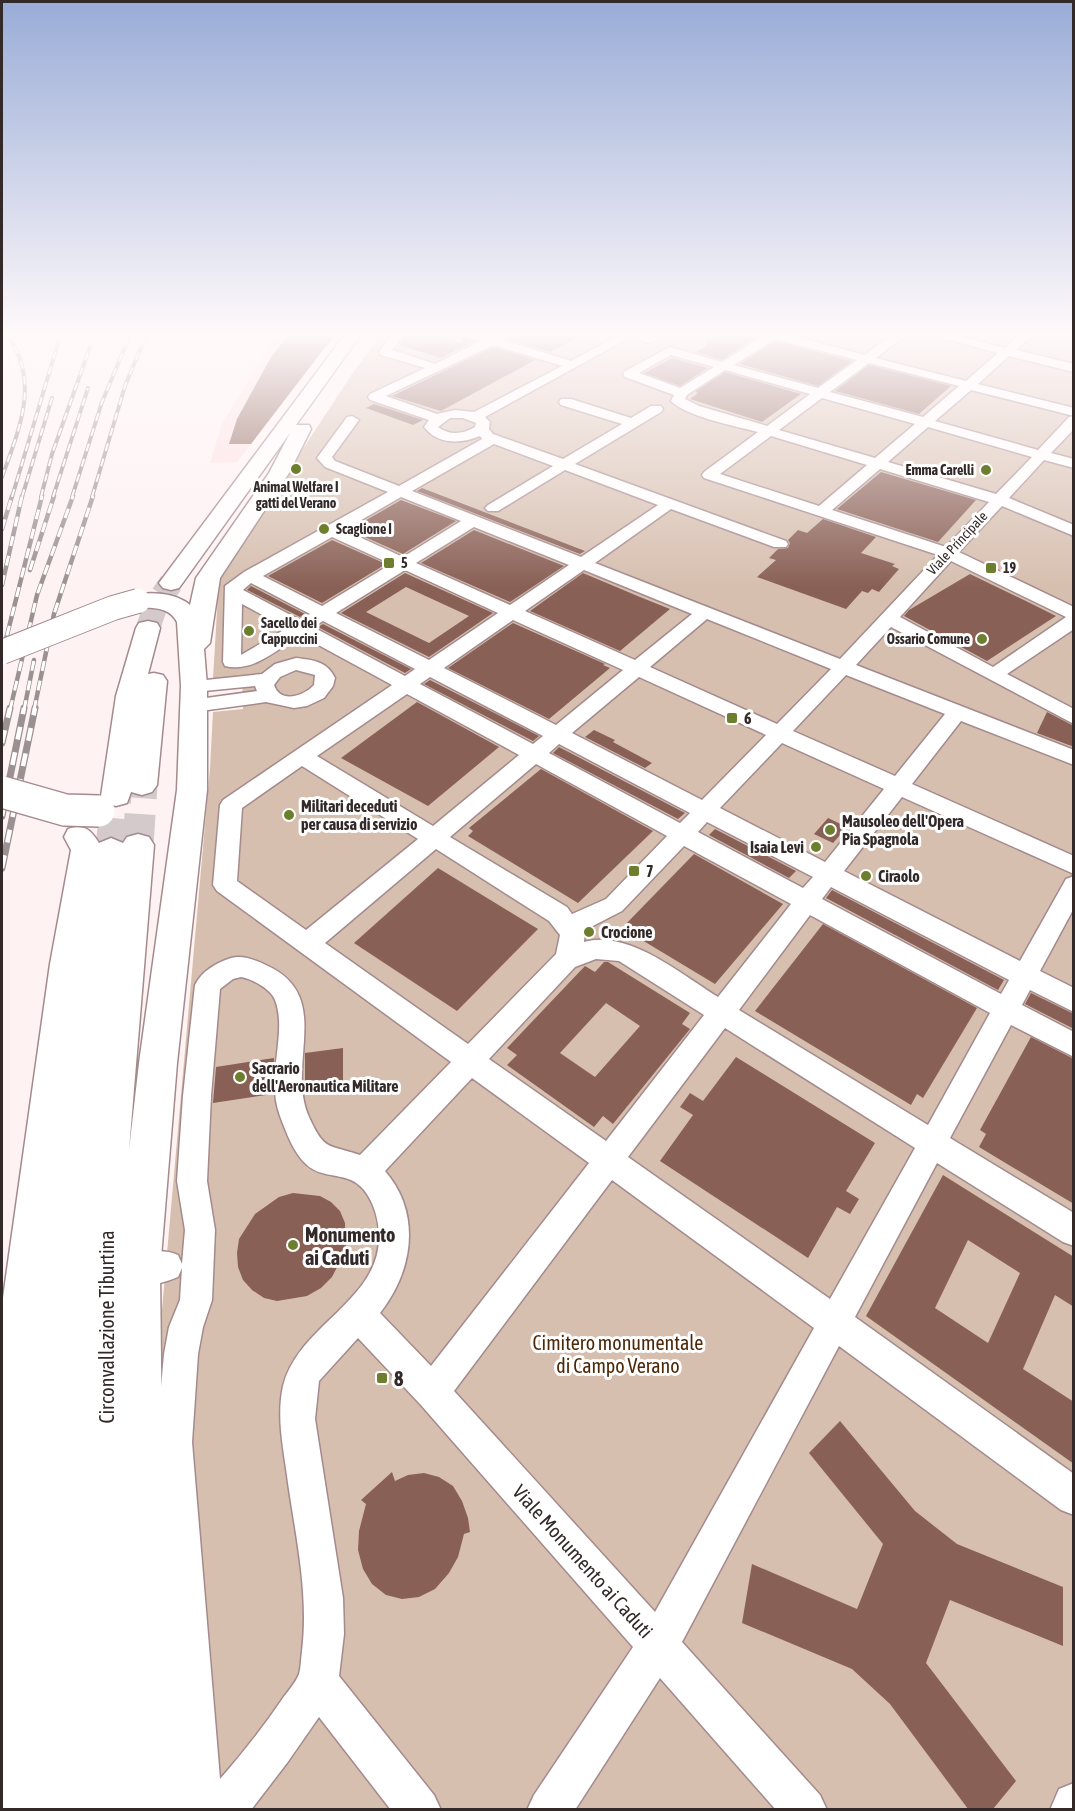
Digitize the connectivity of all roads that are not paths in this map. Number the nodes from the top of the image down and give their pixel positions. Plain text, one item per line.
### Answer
1 (276, 418) edge
2 (291, 418) edge
3 (306, 418) edge
4 (437, 418) edge
5 (461, 418) edge
6 (501, 418) edge
7 (615, 418) edge
8 (641, 418) edge
9 (723, 418) edge
10 (787, 418) edge
11 (909, 418) edge
12 (930, 418) edge
13 (352, 420) dead end
14 (1074, 420) edge
15 (925, 422) junction
16 (632, 423) junction
17 (482, 431) junction
18 (769, 431) junction
19 (279, 434) junction
20 (1054, 441) junction
21 (1074, 453) edge
22 (1040, 455) junction
23 (877, 464) junction
24 (1074, 464) edge
25 (564, 465) junction
26 (227, 480) junction
27 (400, 492) junction
28 (997, 499) junction
29 (669, 504) junction
30 (493, 508) dead end
31 (821, 512) junction
32 (472, 521) junction
33 (332, 531) junction
34 (1074, 531) edge
35 (780, 544) dead end
36 (948, 553) junction
37 (404, 563) junction
38 (582, 564) junction
39 (250, 576) junction
40 (167, 586) junction
41 (234, 592) junction
42 (511, 612) junction
43 (705, 612) junction
44 (323, 614) junction
45 (1074, 614) edge
46 (888, 618) junction
47 (1074, 620) edge
48 (300, 628) junction
49 (2, 652) edge
50 (193, 653) junction
51 (843, 668) junction
52 (430, 669) junction
53 (636, 669) junction
54 (994, 675) junction
55 (407, 685) junction
56 (268, 687) dead end
57 (194, 697) junction
58 (957, 713) junction
59 (1074, 718) edge
60 (780, 733) junction
61 (557, 735) junction
62 (533, 754) junction
63 (301, 756) junction
64 (1074, 758) edge
65 (191, 759) junction
66 (142, 785) tunnel mouth
67 (900, 786) junction
68 (2, 792) edge
69 (2, 808) edge
70 (704, 811) junction
71 (681, 835) junction
72 (116, 836) junction
73 (434, 836) junction
74 (1074, 866) edge
75 (828, 875) junction
76 (1074, 885) edge
77 (806, 902) junction
78 (581, 936) junction
79 (307, 944) junction
80 (1025, 976) junction
81 (1074, 1001) edge
82 (1006, 1009) junction
83 (720, 1014) junction
84 (1074, 1046) edge
85 (470, 1062) junction
86 (79, 1110) junction
87 (931, 1143) junction
88 (608, 1160) junction
89 (364, 1172) junction
90 (1074, 1231) edge
91 (48, 1233) dead end
92 (359, 1315) junction
93 (835, 1323) junction
94 (432, 1392) junction
95 (1074, 1497) edge
96 (658, 1646) junction
97 (318, 1682) junction
98 (1074, 1804) edge
99 (20, 1809) edge
100 (73, 1809) edge
101 (125, 1809) edge
102 (160, 1809) edge
103 (201, 1809) edge
104 (221, 1809) edge
105 (419, 1809) edge
106 (549, 1809) edge
107 (805, 1809) edge
108 (1072, 1809) edge

1 - 26 highway
2 - 19 highway
3 - 40 highway
4 - 17 lane
5 - 17 lane
6 - 17 lane
7 - 16 lane
8 - 16 lane
9 - 18 lane
10 - 18 lane
11 - 15 lane
12 - 15 lane
13 - 27 lane
14 - 20 lane, Viale Principale
15 - 22 lane
15 - 23 lane
16 - 25 lane
17 - 25 lane
17 - 27 lane
18 - 23 lane
18 - 31 lane
19 - 26 highway
19 - 40 highway
20 - 21 lane
20 - 22 lane, Viale Principale
22 - 24 lane
22 - 28 lane, Viale Principale
23 - 28 lane
23 - 31 lane
25 - 29 lane
25 - 30 lane
26 - 40 highway
27 - 32 lane
27 - 33 lane
28 - 34 lane
28 - 36 lane, Viale Principale
29 - 35 lane
29 - 38 lane
31 - 36 lane
32 - 37 lane
32 - 38 lane
33 - 37 lane
33 - 39 lane
36 - 45 lane
36 - 46 lane, Viale Principale
37 - 42 lane
37 - 44 lane
38 - 42 lane
38 - 43 lane
39 - 41 lane
39 - 44 lane
40 - 49 highway, bridge
40 - 50 highway
40 - 50 highway
41 - 48 lane
41 - 48 lane
42 - 52 lane
42 - 53 lane
43 - 51 lane
43 - 53 lane
44 - 48 lane
44 - 52 lane
46 - 51 lane, Viale Principale
46 - 54 lane
47 - 54 lane
48 - 55 lane
50 - 57 highway
51 - 58 lane
51 - 60 lane, Viale Principale
52 - 55 lane
52 - 61 lane
53 - 60 lane
53 - 61 lane
54 - 59 lane
55 - 62 lane
55 - 63 lane
56 - 57 lane
57 - 65 highway
58 - 64 lane
58 - 67 lane
60 - 67 lane
60 - 70 lane, Viale Principale
61 - 62 lane
61 - 70 lane
62 - 71 lane
62 - 73 lane
63 - 73 lane
63 - 79 lane
65 - 72 highway
65 - 72 highway
66 - 72 highway, Circonvallazione Tiburtina
67 - 74 lane
67 - 75 lane
68 - 72 highway, bridge
69 - 72 highway
70 - 71 lane, Viale Principale
70 - 75 lane
71 - 77 lane
71 - 78 lane, Viale Principale
72 - 86 highway, Circonvallazione Tiburtina
72 - 99 highway
72 - 101 highway, Circonvallazione Tiburtina
72 - 102 highway
73 - 78 lane
73 - 79 lane
75 - 77 lane
75 - 80 lane
76 - 80 lane
77 - 82 lane
77 - 83 lane
78 - 83 lane
78 - 85 lane
79 - 85 lane
80 - 81 lane
80 - 82 lane
82 - 84 lane
82 - 87 lane
83 - 87 lane
83 - 88 lane
85 - 88 lane
85 - 89 lane
86 - 91 highway
86 - 100 highway, Circonvallazione Tiburtina
87 - 90 lane
87 - 93 lane
88 - 93 lane
88 - 94 lane
89 - 92 lane
89 - 103 lane
92 - 94 lane, Viale Monumento ai Caduti
92 - 97 lane
93 - 95 lane
93 - 96 lane
94 - 96 lane, Viale Monumento ai Caduti
96 - 106 lane
96 - 107 lane, Viale Monumento ai Caduti
97 - 104 lane
97 - 105 lane
98 - 108 lane

